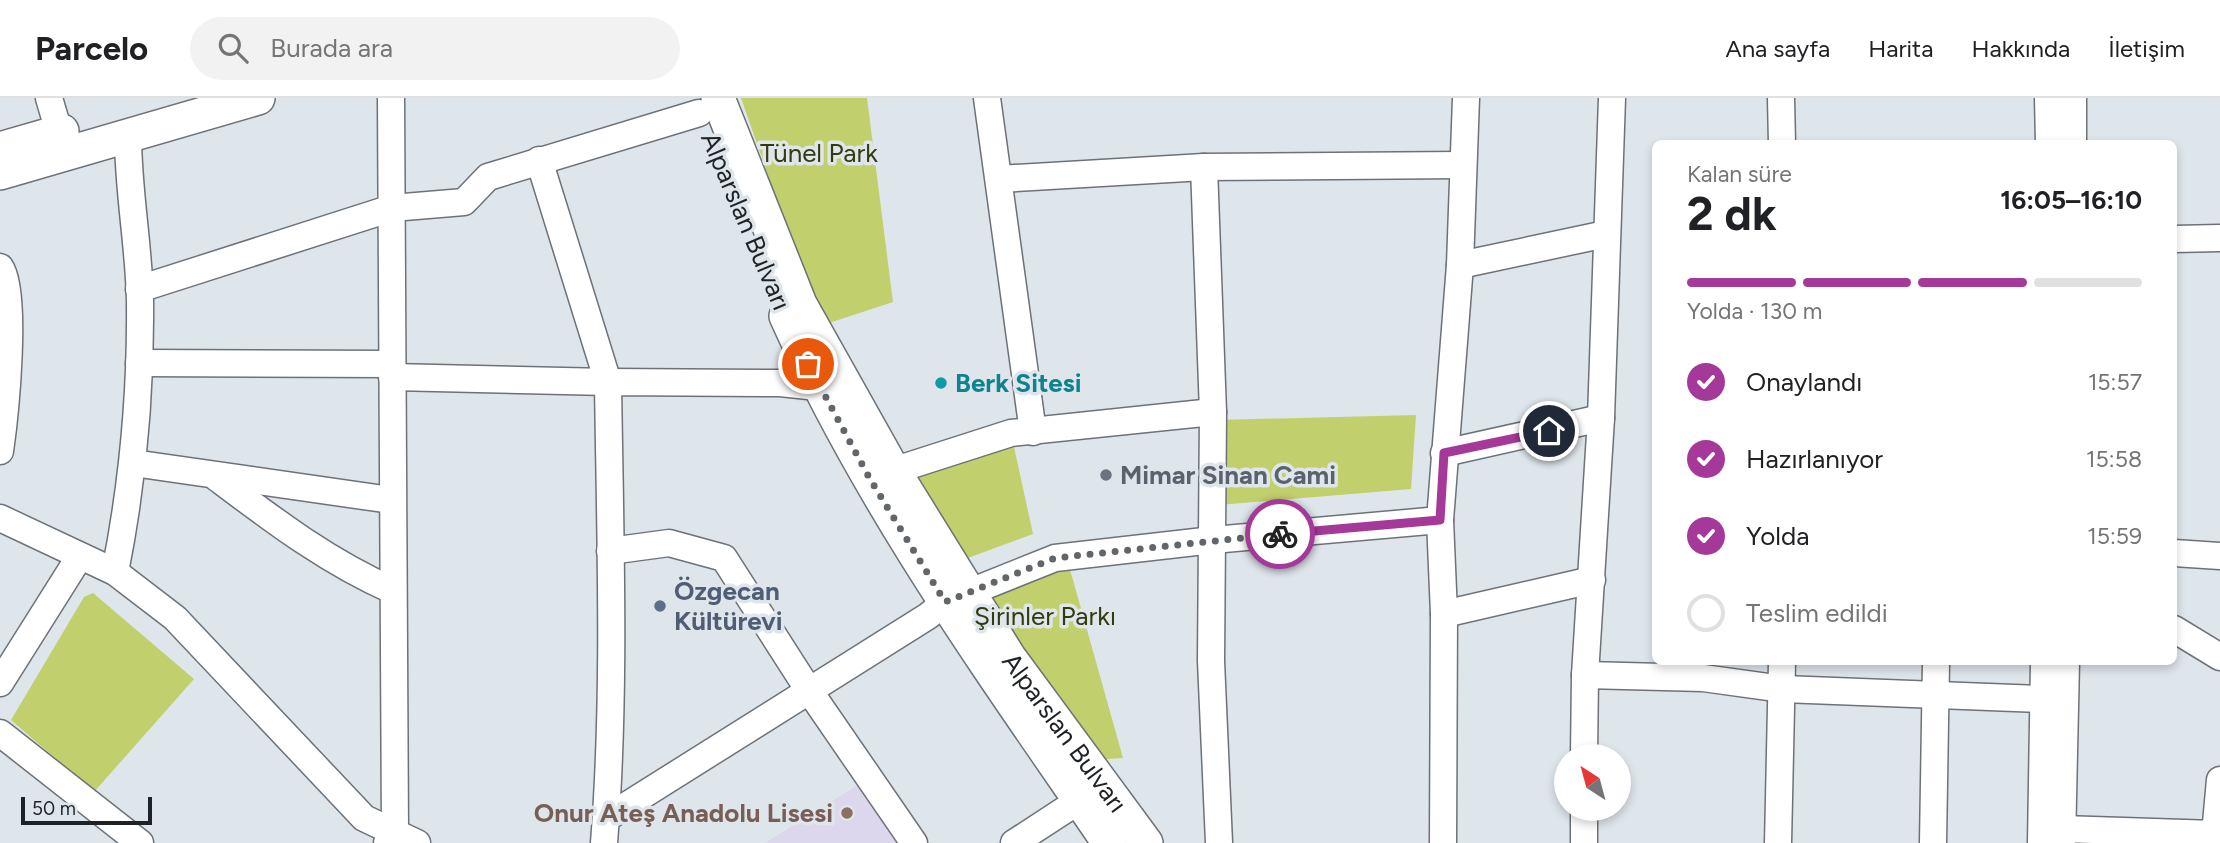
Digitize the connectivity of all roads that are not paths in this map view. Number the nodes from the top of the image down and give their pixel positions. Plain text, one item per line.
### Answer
1 (49, 98) edge
2 (179, 98) edge
3 (258, 98) edge
4 (391, 98) edge
5 (987, 98) edge
6 (1466, 98) edge
7 (1471, 98) edge
8 (1612, 98) edge
9 (1781, 98) edge
10 (2048, 98) edge
11 (2073, 98) edge
12 (703, 103) edge
13 (59, 132) junction
14 (128, 136) junction
15 (1782, 140) edge
16 (2049, 140) edge
17 (2073, 140) edge
18 (0, 149) edge
19 (539, 160) junction
20 (1462, 165) junction
21 (1203, 167) junction
22 (0, 173) edge
23 (999, 179) junction
24 (392, 208) junction
25 (1606, 234) junction
26 (2177, 239) edge
27 (2220, 239) edge
28 (1460, 265) junction
29 (0, 267) edge
30 (139, 289) junction
31 (139, 363) junction
32 (392, 370) junction
33 (608, 382) junction
34 (818, 387) junction
35 (1213, 412) junction
36 (1601, 418) junction
37 (1033, 432) junction
38 (0, 451) edge
39 (1444, 453) junction
40 (133, 463) junction
41 (881, 474) junction
42 (214, 475) junction
43 (391, 500) junction
44 (0, 518) edge
45 (1440, 520) junction
46 (1213, 540) junction
47 (610, 551) junction
48 (2177, 553) edge
49 (80, 556) junction
50 (2220, 556) edge
51 (115, 572) junction
52 (1592, 580) junction
53 (392, 590) junction
54 (956, 597) junction
55 (1444, 614) junction
56 (2177, 631) edge
57 (2220, 657) edge
58 (1782, 665) edge
59 (1937, 665) edge
60 (2044, 665) edge
61 (2066, 665) edge
62 (1585, 675) junction
63 (0, 683) edge
64 (1783, 689) junction
65 (810, 692) junction
66 (1936, 695) junction
67 (2043, 699) junction
68 (0, 733) edge
69 (1584, 744) edge
70 (2220, 780) edge
71 (1080, 800) junction
72 (611, 807) junction
73 (1584, 821) edge
74 (2218, 835) edge
75 (2055, 838) edge
76 (399, 840) edge
77 (140, 843) edge
78 (604, 843) edge
79 (625, 843) edge
80 (914, 843) edge
81 (1014, 843) edge
82 (1110, 843) edge
83 (1146, 843) edge
84 (1219, 843) edge
85 (1443, 843) edge
86 (1584, 843) edge
87 (1778, 843) edge
88 (1933, 843) edge

1 - 13 street
2 - 13 main road
3 - 14 main road
4 - 24 street
5 - 23 street
6 - 7 street
6 - 20 street
8 - 25 street
9 - 15 street
10 - 16 street
11 - 17 street
12 - 19 street
12 - 34 main road, Alparslan Bulvarı
12 - 41 main road, Alparslan Bulvarı
13 - 18 main road
14 - 22 main road
14 - 30 street
19 - 24 street
19 - 33 street
20 - 21 street
20 - 28 street
21 - 23 street
21 - 35 street
23 - 37 street
24 - 30 street
24 - 32 street
25 - 28 street
25 - 36 street
26 - 27 street
28 - 39 street
29 - 38 street
30 - 31 street
31 - 32 street
31 - 40 street
32 - 33 street
32 - 43 street
33 - 34 street
33 - 47 street
34 - 41 main road, Alparslan Bulvarı
35 - 37 street
35 - 46 street
36 - 39 street
36 - 52 street
37 - 41 street
39 - 45 street
40 - 42 street
40 - 51 street
41 - 54 main road, Alparslan Bulvarı
42 - 43 street
42 - 53 street
43 - 53 street
44 - 49 street
45 - 46 street
45 - 55 street
46 - 54 street
46 - 84 street
47 - 65 street
47 - 72 street
48 - 50 street
49 - 51 street
49 - 63 street
51 - 76 street
52 - 55 street
52 - 62 street
53 - 76 street
54 - 65 street
54 - 71 main road, Alparslan Bulvarı
54 - 83 main road, Alparslan Bulvarı
55 - 85 street
56 - 57 street
58 - 64 street
59 - 66 street
60 - 67 street
61 - 75 street
62 - 64 street
62 - 69 street
64 - 66 street
64 - 87 street
65 - 72 street
65 - 80 street
66 - 67 street
66 - 88 street
67 - 75 street
68 - 77 street
70 - 74 street
71 - 81 street
71 - 82 main road, Alparslan Bulvarı
72 - 78 street
72 - 79 street
73 - 86 street
74 - 75 street

